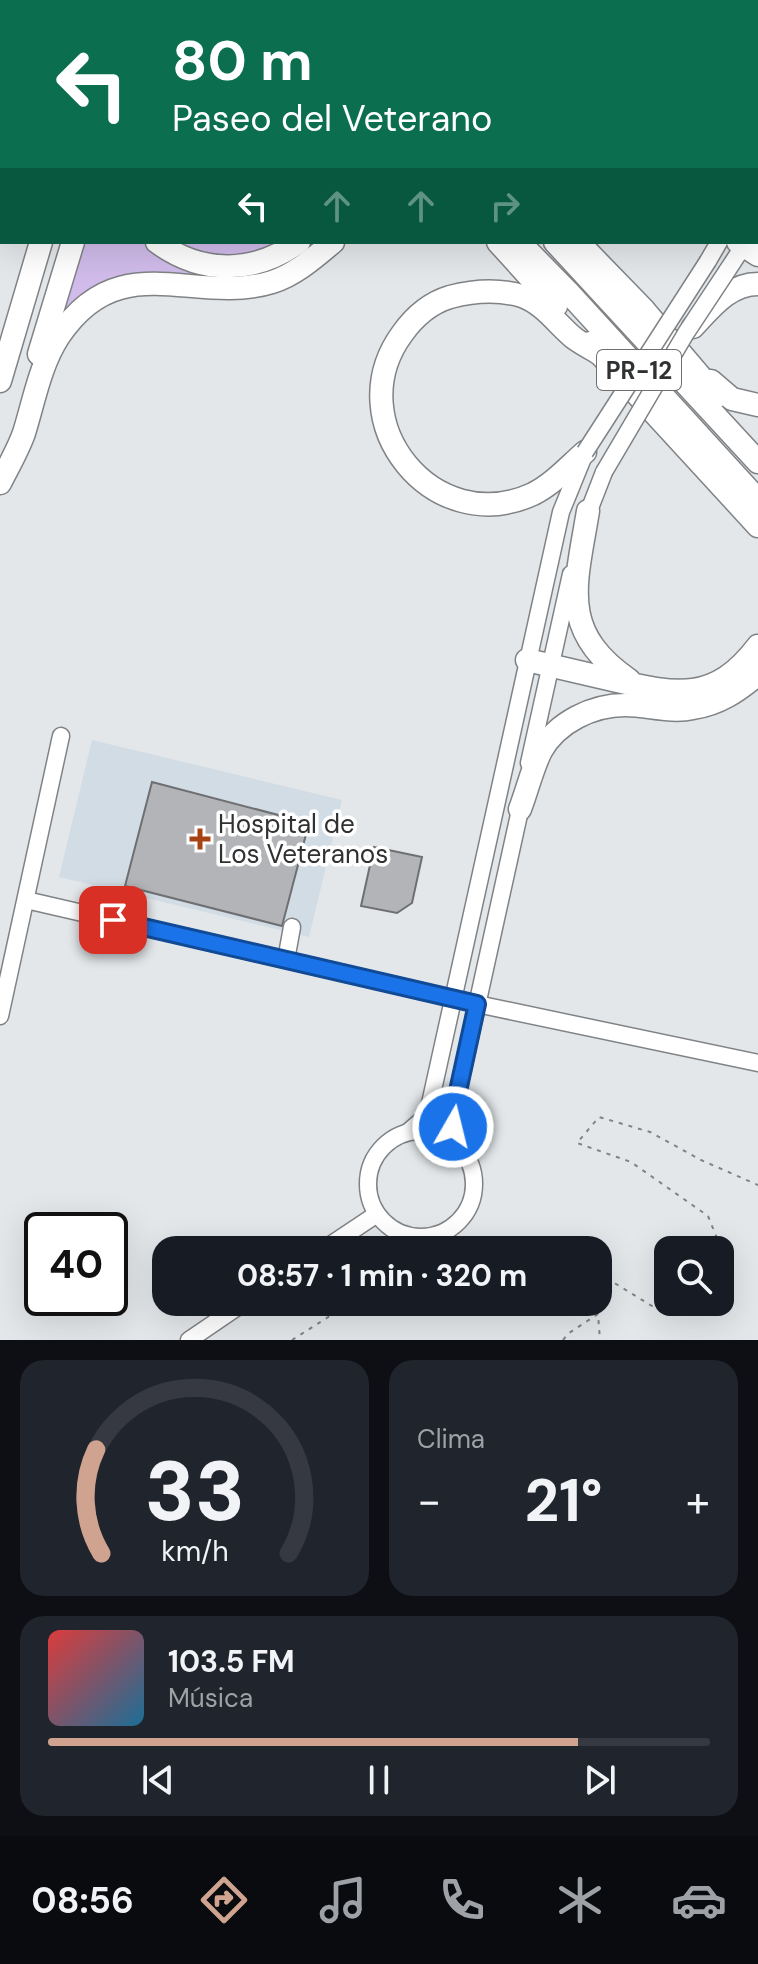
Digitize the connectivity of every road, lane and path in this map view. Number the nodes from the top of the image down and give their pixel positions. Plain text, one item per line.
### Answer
1 (30, 244) edge
2 (40, 244) edge
3 (72, 244) edge
4 (160, 244) edge
5 (296, 244) edge
6 (330, 244) edge
7 (504, 244) edge
8 (557, 244) edge
9 (580, 244) edge
10 (718, 244) edge
11 (749, 244) edge
12 (742, 280) edge
13 (19, 318) junction
14 (686, 333) joint
15 (600, 354) junction
16 (693, 368) junction
17 (0, 381) edge
18 (758, 405) edge
19 (758, 441) edge
20 (585, 452) junction
21 (758, 462) edge
22 (0, 482) edge
23 (588, 511) junction
24 (757, 520) edge
25 (758, 646) edge
26 (538, 663) junction
27 (758, 674) edge
28 (637, 685) junction
29 (61, 736) dead end
30 (520, 809) junction
31 (26, 900) junction
32 (292, 927) dead end
33 (286, 960) junction
34 (453, 998) junction
35 (477, 1004) junction
36 (0, 1016) edge
37 (758, 1063) edge
38 (408, 1132) junction
39 (463, 1150) junction
40 (758, 1185) edge
41 (377, 1214) junction
42 (344, 1236) edge
43 (716, 1236) edge
44 (612, 1282) edge
45 (654, 1306) edge
46 (224, 1316) edge
47 (330, 1316) edge
48 (189, 1340) edge
49 (292, 1340) edge
50 (563, 1340) edge
51 (600, 1340) edge

1 - 13 highway
2 - 13 highway
3 - 22 highway
4 - 5 highway
6 - 22 highway
7 - 15 highway
7 - 24 highway, PR-12
8 - 21 highway, PR-12
9 - 16 highway
10 - 20 street, bridge
11 - 12 street
12 - 14 highway, bridge
13 - 17 highway
14 - 23 street, bridge
15 - 20 highway
15 - 24 highway
16 - 18 highway
16 - 19 highway
20 - 26 street
23 - 26 street
23 - 28 highway
25 - 28 highway
26 - 28 highway
26 - 30 street
26 - 34 street
27 - 30 highway
29 - 31 street
30 - 35 street
31 - 33 street
31 - 36 street
32 - 33 street
33 - 34 street
34 - 35 street
34 - 38 street
35 - 37 street
35 - 39 street
38 - 39 street
38 - 41 street
39 - 41 street
40 - 43 path
41 - 42 street
44 - 45 path
46 - 48 street
47 - 49 path
50 - 51 path

